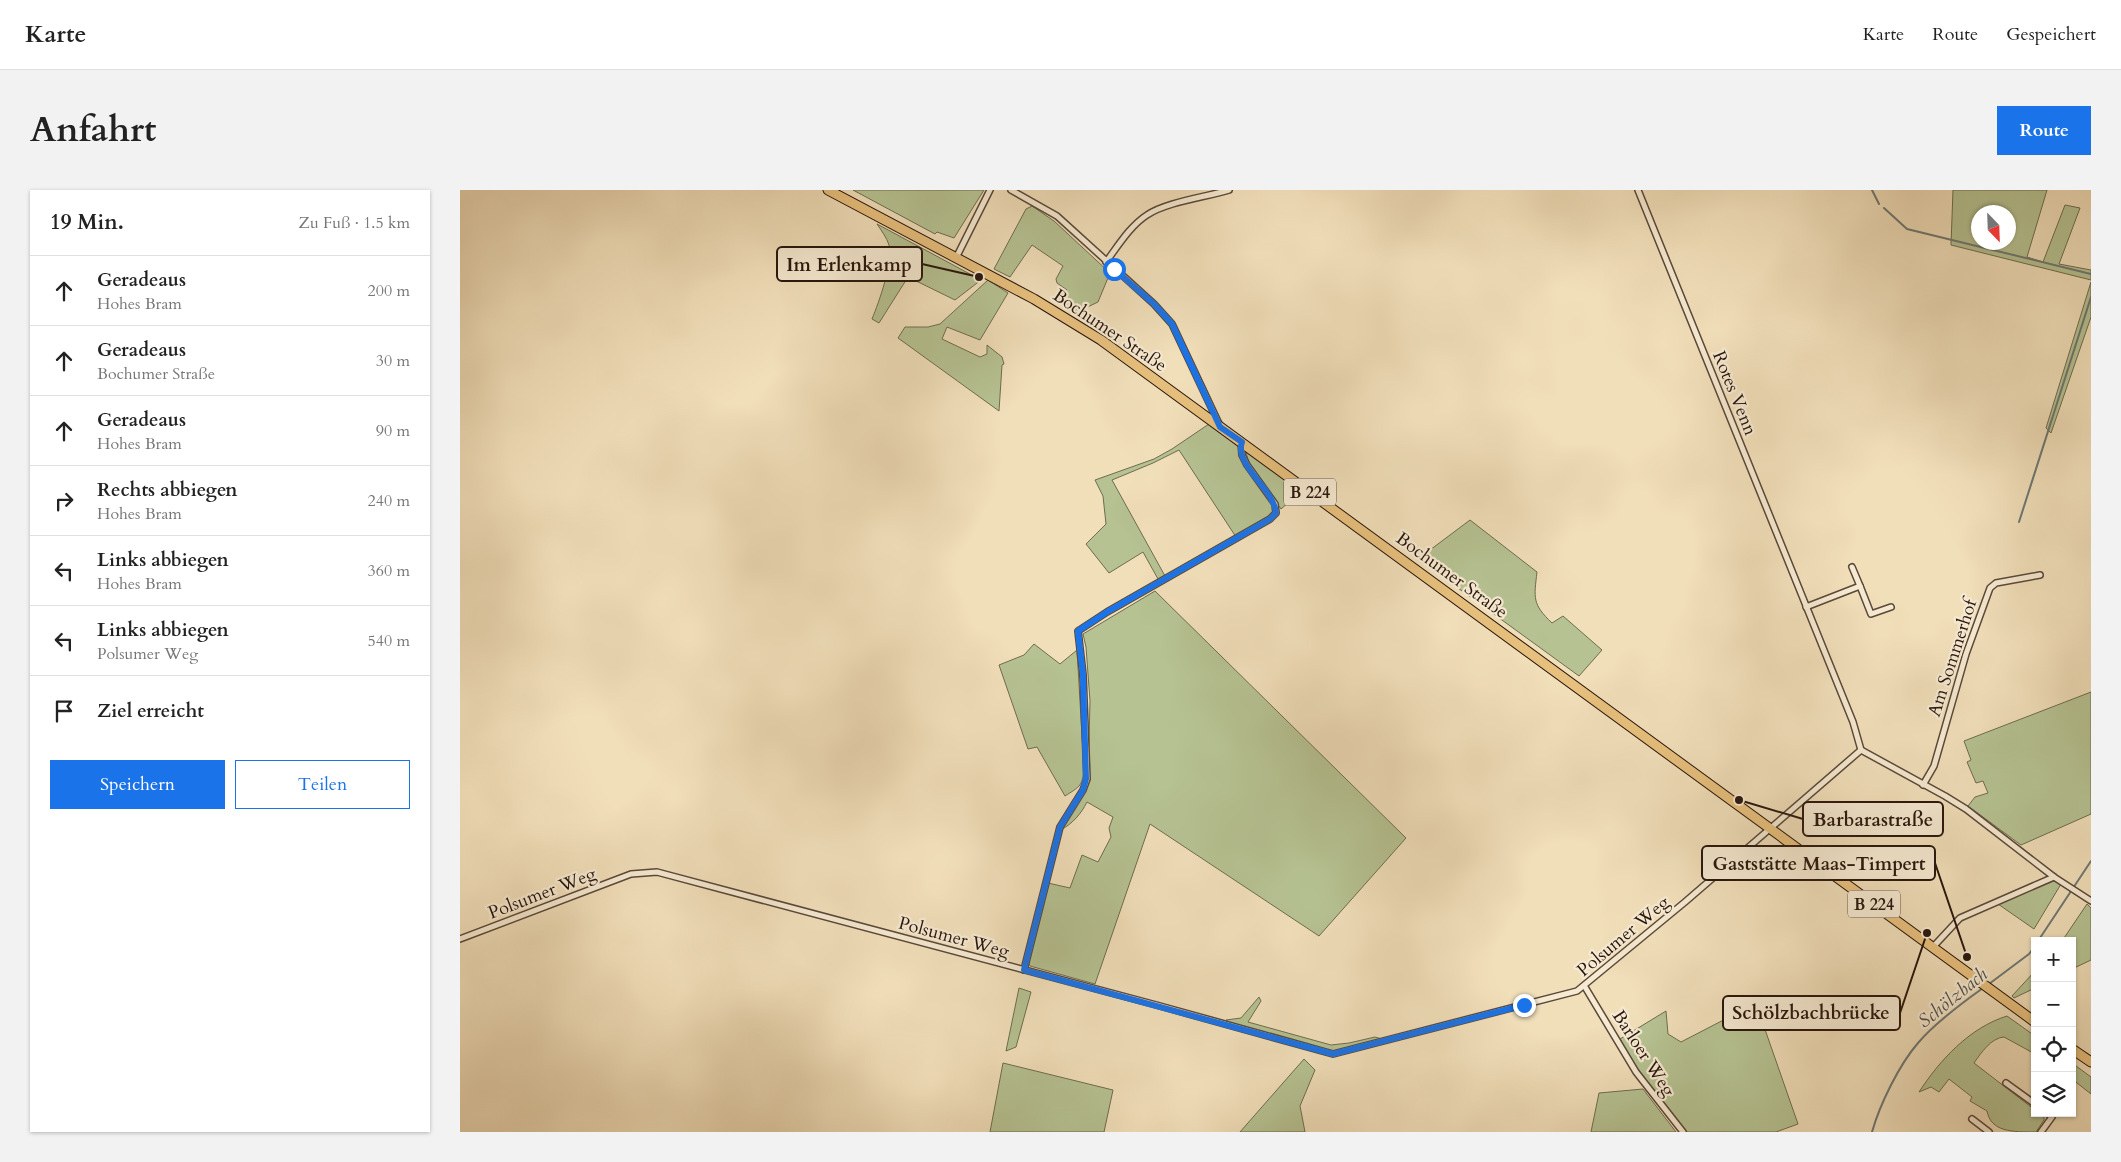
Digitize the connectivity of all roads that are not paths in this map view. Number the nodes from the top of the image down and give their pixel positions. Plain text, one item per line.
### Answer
1 (828, 190) edge
2 (990, 190) edge
3 (1011, 190) edge
4 (1229, 190) edge
5 (1638, 190) edge
6 (956, 258) junction
7 (1106, 262) junction
8 (1220, 427) junction
9 (1242, 442) junction
10 (1852, 567) dead end
11 (2040, 575) dead end
12 (1860, 586) junction
13 (1891, 606) dead end
14 (1806, 607) junction
15 (1860, 750) junction
16 (1923, 785) junction
17 (1771, 828) junction
18 (2054, 877) junction
19 (2091, 901) edge
20 (460, 939) edge
21 (1933, 947) junction
22 (1024, 970) junction
23 (1585, 987) junction
24 (2031, 1019) edge
25 (2076, 1052) edge
26 (2091, 1062) edge
27 (2006, 1083) dead end
28 (2031, 1101) edge
29 (2051, 1117) edge
30 (1972, 1119) dead end
31 (1683, 1132) edge
32 (1989, 1132) edge
33 (2041, 1132) edge

1 - 6 main road, Bochumer Straße / B 224
2 - 6 street
3 - 7 street
4 - 7 street
5 - 14 street, Rotes Venn
6 - 8 main road, Bochumer Straße / B 224
7 - 8 street
8 - 9 main road, Bochumer Straße / B 224
9 - 17 main road, Bochumer Straße / B 224
9 - 22 street
10 - 12 street
11 - 16 street, Am Sommerhof
12 - 13 street
12 - 14 street
14 - 15 street, Rotes Venn
15 - 16 street
15 - 17 street, Polsumer Weg
16 - 18 street
17 - 21 main road, Bochumer Straße / B 224
17 - 23 street, Polsumer Weg
18 - 19 street
18 - 21 street
20 - 22 street, Polsumer Weg
21 - 24 main road, Bochumer Straße / B 224
22 - 23 street, Polsumer Weg
23 - 31 street, Barloer Weg
25 - 26 main road
27 - 28 street
29 - 33 street
30 - 32 street

